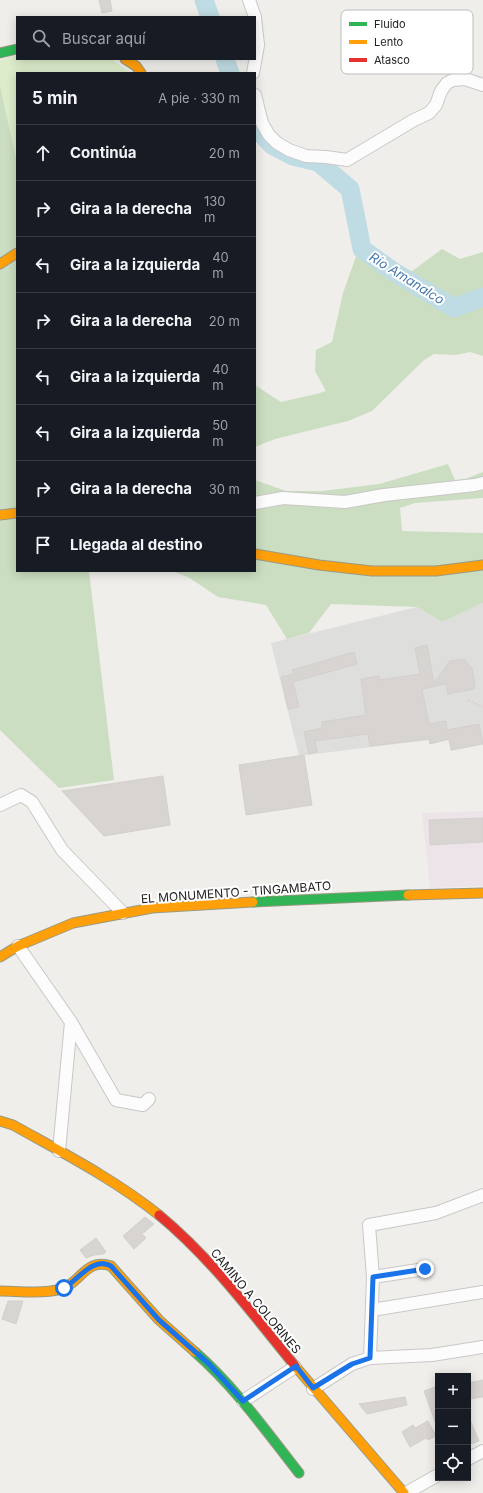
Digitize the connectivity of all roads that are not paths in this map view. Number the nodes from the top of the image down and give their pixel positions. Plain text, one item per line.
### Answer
1 (250, 0) edge
2 (254, 16) edge
3 (256, 27) edge
4 (16, 49) edge
5 (0, 53) edge
6 (256, 56) edge
7 (127, 60) edge
8 (255, 60) edge
9 (140, 72) edge
10 (253, 72) edge
11 (483, 85) edge
12 (256, 99) edge
13 (16, 254) edge
14 (0, 264) edge
15 (483, 483) edge
16 (256, 503) edge
17 (16, 513) edge
18 (0, 515) edge
19 (256, 554) edge
20 (483, 565) edge
21 (0, 805) edge
22 (483, 893) edge
23 (123, 914) junction
24 (18, 946) junction
25 (0, 957) edge
26 (71, 1022) junction
27 (149, 1099) dead end
28 (0, 1121) edge
29 (59, 1151) junction
30 (483, 1195) edge
31 (425, 1269) dead end
32 (373, 1277) junction
33 (0, 1291) edge
34 (483, 1292) edge
35 (372, 1310) junction
36 (483, 1347) edge
37 (370, 1358) junction
38 (296, 1366) junction
39 (313, 1388) junction
40 (243, 1401) junction
41 (483, 1451) edge
42 (471, 1457) edge
43 (299, 1473) dead end
44 (435, 1477) edge
45 (405, 1493) edge

1 - 2 street
3 - 6 street
4 - 5 street
7 - 9 street
8 - 10 street
11 - 12 street
13 - 14 street
15 - 16 street
17 - 18 street
19 - 20 street
21 - 23 street
22 - 23 street, EL MONUMENTO - TINGAMBATO
23 - 24 street, EL MONUMENTO - TINGAMBATO
24 - 25 street, EL MONUMENTO - TINGAMBATO
24 - 26 street
26 - 27 street
26 - 29 street
28 - 29 street, CAMINO A COLORINES
29 - 38 street, CAMINO A COLORINES
30 - 32 street
31 - 32 street
32 - 35 street
33 - 40 street
34 - 35 street
35 - 37 street
36 - 37 street
37 - 39 street
38 - 39 street, CAMINO A COLORINES
38 - 40 street
39 - 45 street, CAMINO A COLORINES
40 - 43 street
41 - 42 street
44 - 45 street

